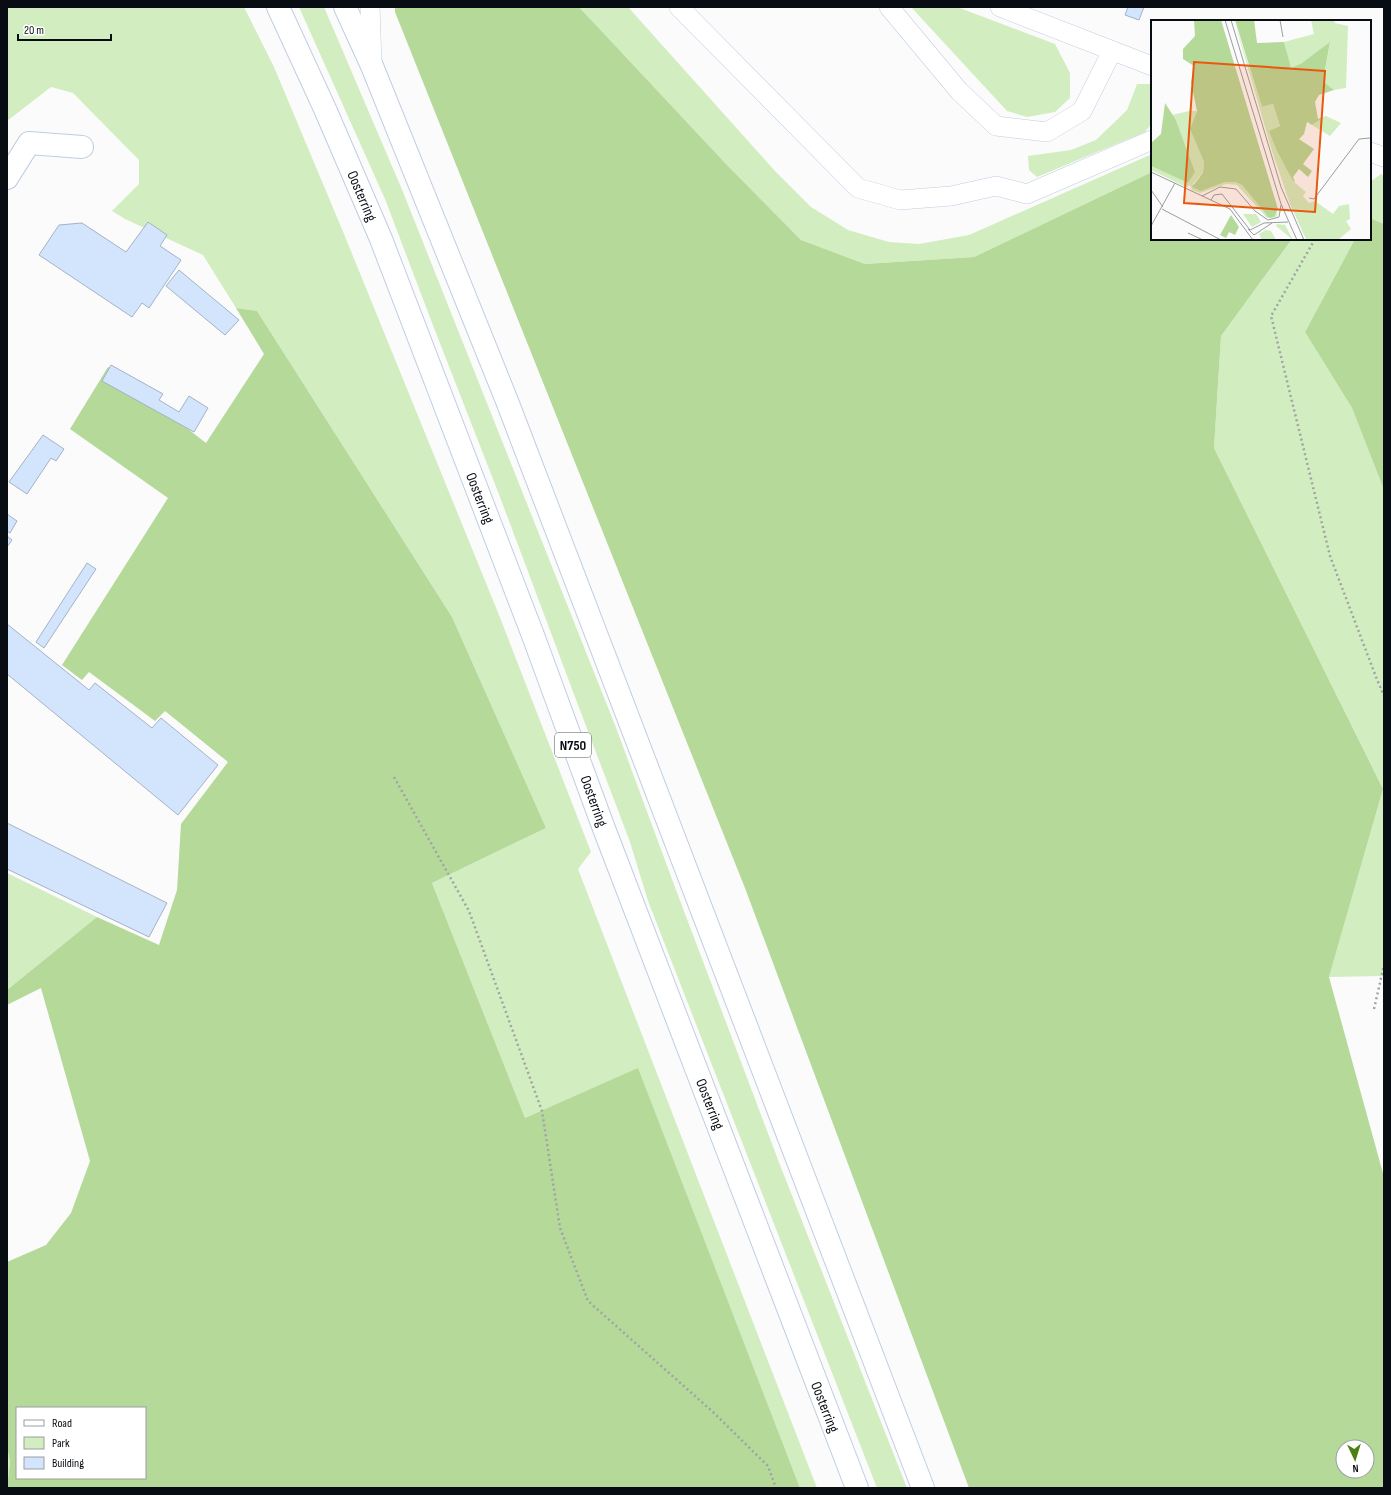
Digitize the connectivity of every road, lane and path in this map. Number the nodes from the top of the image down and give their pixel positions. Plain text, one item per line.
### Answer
1 (278, 7) edge
2 (345, 7) edge
3 (370, 7) edge
4 (679, 7) edge
5 (889, 7) edge
6 (1000, 7) edge
7 (1112, 51) junction
8 (372, 66) junction
9 (1151, 66) edge
10 (1151, 140) edge
11 (82, 147) dead end
12 (1371, 152) edge
13 (1384, 157) edge
14 (7, 178) edge
15 (1314, 240) edge
16 (1384, 696) edge
17 (394, 777) dead end
18 (1384, 965) edge
19 (1374, 1009) dead end
20 (776, 1488) edge
21 (856, 1488) edge
22 (923, 1488) edge

1 - 21 main road, Oosterring / N750
2 - 8 main road
3 - 8 lane
4 - 10 lane
5 - 7 lane
6 - 7 lane
7 - 9 lane
8 - 22 main road
11 - 14 main road
12 - 13 lane
15 - 16 path
17 - 20 path
18 - 19 path

